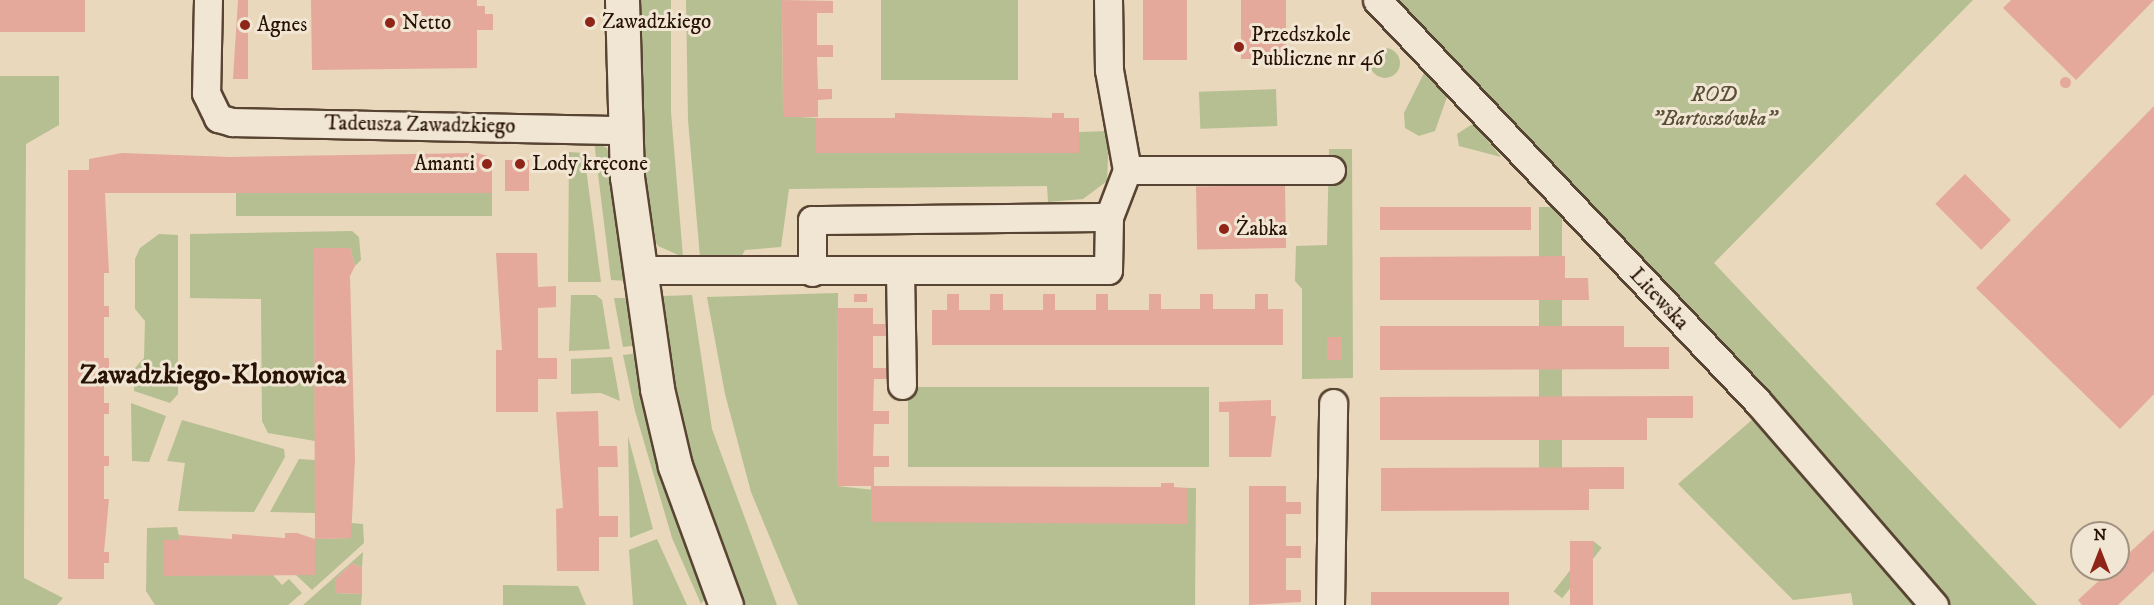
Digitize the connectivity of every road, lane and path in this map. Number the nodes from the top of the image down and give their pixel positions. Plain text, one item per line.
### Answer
1 (208, 0) edge
2 (622, 0) edge
3 (1108, 0) edge
4 (1377, 0) edge
5 (623, 130) junction
6 (1127, 170) junction
7 (1331, 170) dead end
8 (1109, 217) junction
9 (638, 270) junction
10 (900, 271) junction
11 (812, 272) junction
12 (902, 386) dead end
13 (1333, 403) dead end
14 (726, 605) edge
15 (1330, 605) edge
16 (1934, 605) edge

1 - 5 street, Tadeusza Zawadzkiego
2 - 5 street
3 - 6 street
4 - 16 street, Litewska
5 - 9 street
6 - 7 street
6 - 8 street
8 - 10 street
8 - 11 street
9 - 11 street
9 - 14 street
10 - 11 street
10 - 12 street
13 - 15 street

